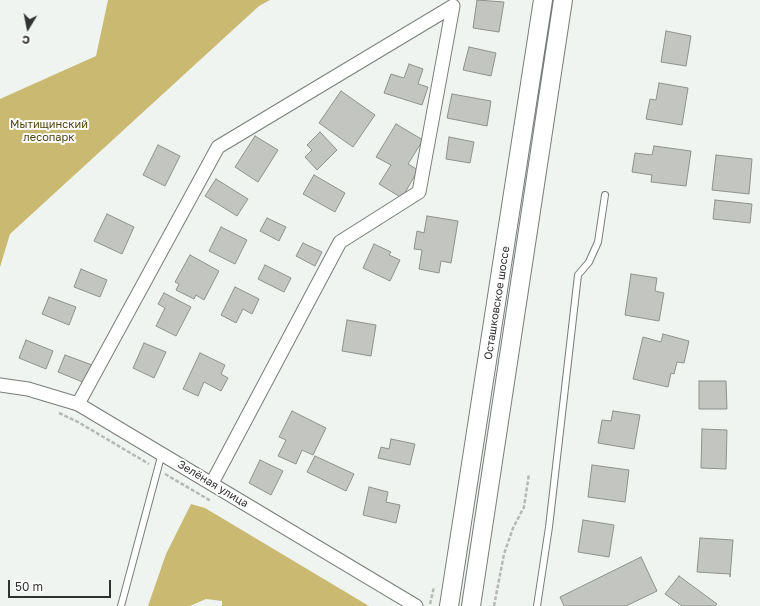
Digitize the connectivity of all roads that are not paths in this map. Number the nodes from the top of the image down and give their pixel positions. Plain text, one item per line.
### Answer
1 (543, 0) edge
2 (563, 0) edge
3 (605, 194) dead end
4 (0, 385) edge
5 (78, 404) junction
6 (162, 453) junction
7 (212, 483) junction
8 (121, 606) edge
9 (416, 606) edge
10 (448, 606) edge
11 (471, 606) edge
12 (537, 606) edge

1 - 10 main road, Осташковское шоссе
2 - 11 main road, Осташковское шоссе
3 - 12 lane
4 - 5 street, Зелёная улица
5 - 6 street, Зелёная улица
5 - 7 street
6 - 7 street, Зелёная улица
6 - 8 lane
7 - 9 street, Зелёная улица

